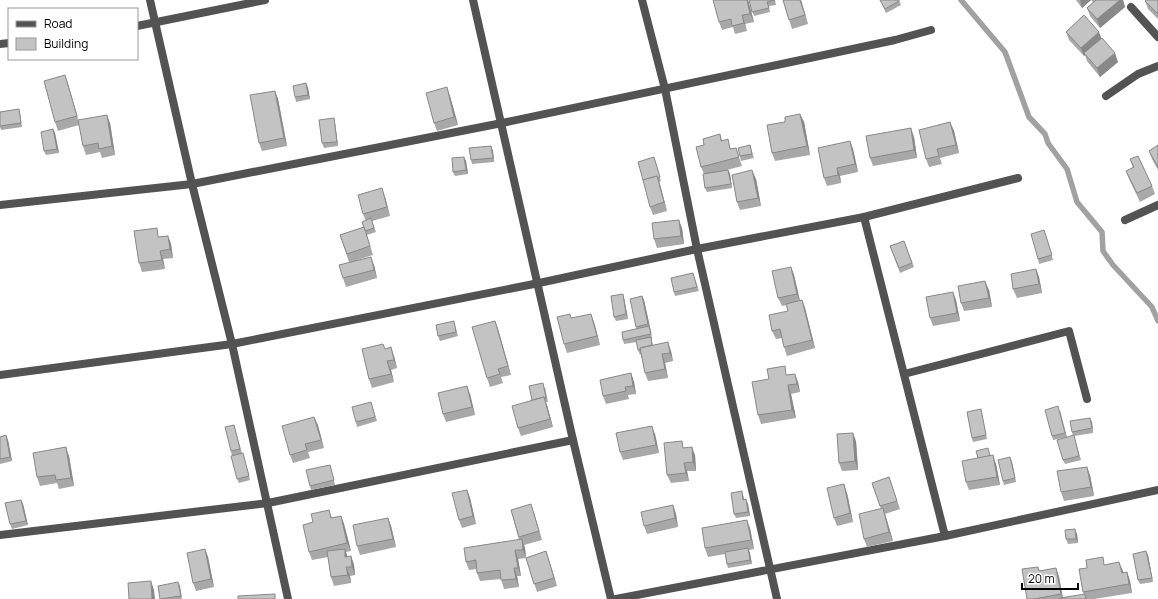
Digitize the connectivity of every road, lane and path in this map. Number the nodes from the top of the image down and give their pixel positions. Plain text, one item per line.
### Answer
1 (150, 0) edge
2 (265, 0) edge
3 (473, 0) edge
4 (642, 0) edge
5 (1131, 7) dead end
6 (154, 24) junction
7 (138, 26) edge
8 (931, 30) dead end
9 (1158, 37) edge
10 (1158, 66) edge
11 (665, 89) junction
12 (1106, 96) dead end
13 (502, 122) junction
14 (1018, 178) dead end
15 (192, 184) junction
16 (0, 205) edge
17 (1158, 205) edge
18 (864, 217) junction
19 (1125, 220) dead end
20 (697, 249) junction
21 (539, 283) junction
22 (232, 344) junction
23 (904, 374) junction
24 (0, 375) edge
25 (1087, 399) dead end
26 (573, 440) junction
27 (1158, 490) edge
28 (268, 503) junction
29 (0, 535) edge
30 (945, 536) junction
31 (769, 569) junction
32 (288, 599) edge
33 (611, 599) edge
34 (616, 599) edge
35 (776, 599) edge

1 - 6 street
2 - 6 street
3 - 13 street
4 - 11 street
5 - 9 street
6 - 7 street
6 - 15 street
8 - 11 street
10 - 12 street
11 - 13 street
11 - 20 street
13 - 15 street
13 - 21 street
14 - 18 street
15 - 16 street
15 - 22 street
17 - 19 street
18 - 20 street
18 - 23 street
20 - 21 street
20 - 31 street
21 - 22 street
21 - 26 street
22 - 24 street
22 - 28 street
23 - 25 street
23 - 30 street
26 - 28 street
26 - 33 street
27 - 30 street
28 - 29 street
28 - 32 street
30 - 31 street
31 - 34 street
31 - 35 street

